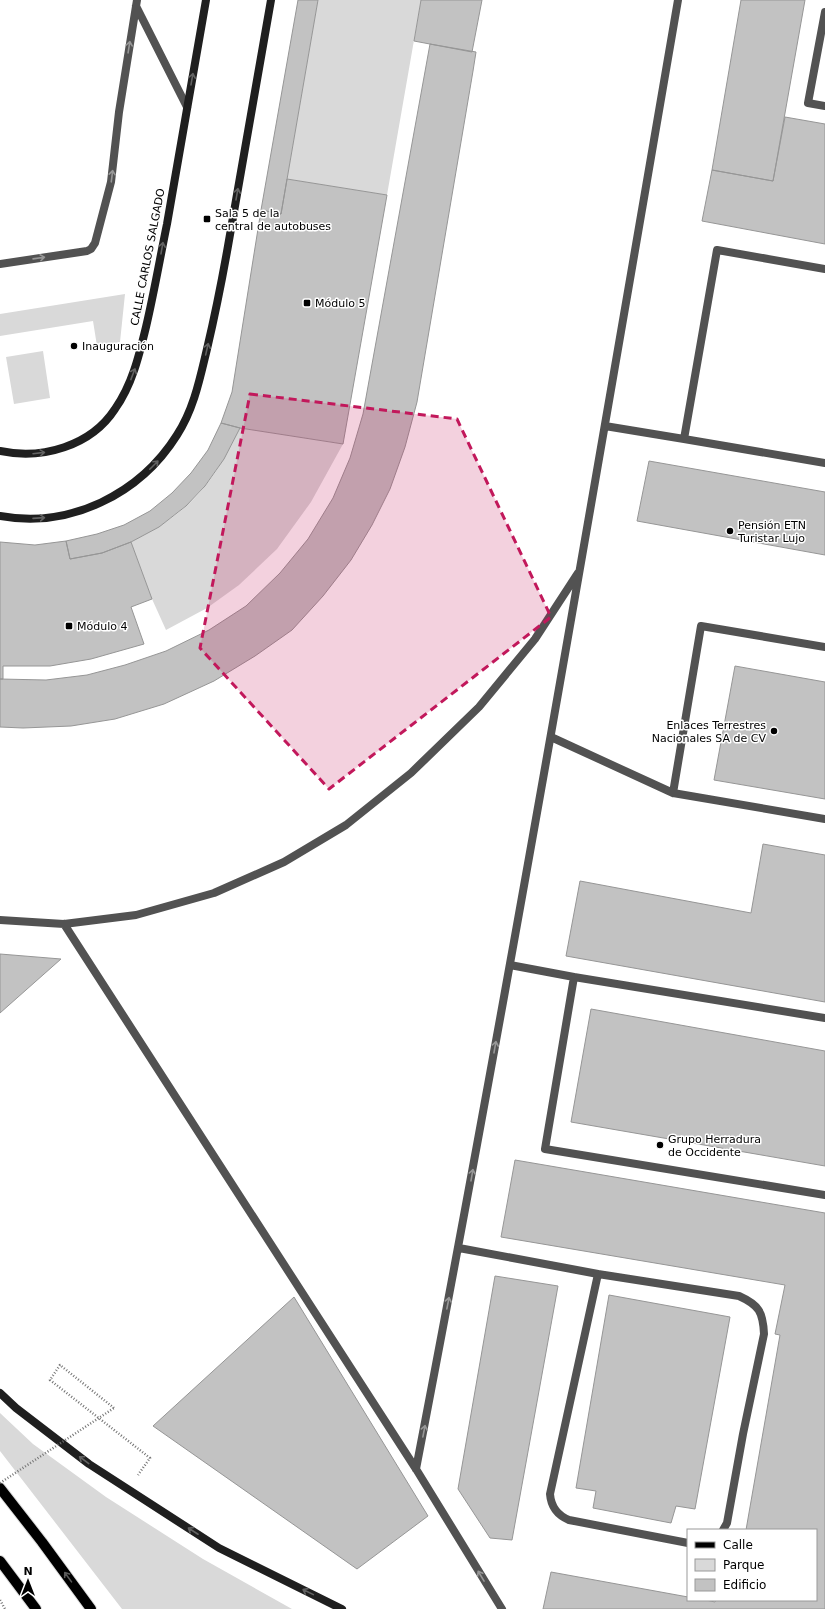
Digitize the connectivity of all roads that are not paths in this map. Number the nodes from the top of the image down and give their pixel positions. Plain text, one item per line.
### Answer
1 (206, 0) edge
2 (271, 0) edge
3 (678, 0) edge
4 (137, 3) edge
5 (825, 12) edge
6 (825, 106) edge
7 (187, 107) junction
8 (0, 264) edge
9 (825, 268) edge
10 (605, 426) junction
11 (684, 438) junction
12 (0, 452) edge
13 (825, 463) edge
14 (0, 516) edge
15 (580, 570) junction
16 (825, 647) edge
17 (551, 737) junction
18 (673, 793) junction
19 (825, 819) edge
20 (0, 920) edge
21 (64, 924) junction
22 (510, 965) junction
23 (574, 976) junction
24 (825, 1018) edge
25 (825, 1195) edge
26 (459, 1248) junction
27 (598, 1274) junction
28 (0, 1393) edge
29 (416, 1469) junction
30 (0, 1488) edge
31 (724, 1529) edge
32 (687, 1543) edge
33 (0, 1561) edge
34 (36, 1609) edge
35 (90, 1609) edge
36 (342, 1609) edge
37 (502, 1609) edge

7 -> 1 street, CALLE CARLOS SALGADO
14 -> 2 street
3 - 10 lane
4 - 7 lane
8 -> 4 lane
5 - 6 lane
12 -> 7 street, CALLE CARLOS SALGADO
9 - 11 lane
10 - 11 lane
10 - 15 lane
11 - 13 lane
15 - 17 lane
15 - 21 lane
16 - 18 lane
17 - 18 lane
17 - 22 lane
18 - 19 lane
20 - 21 lane
21 - 29 lane
22 - 23 lane
26 -> 22 lane
23 - 24 lane
23 - 25 lane
26 - 27 lane
29 -> 26 lane
27 - 31 lane
27 - 32 lane
36 -> 28 street
37 -> 29 lane
35 -> 30 main road
33 - 34 main road

